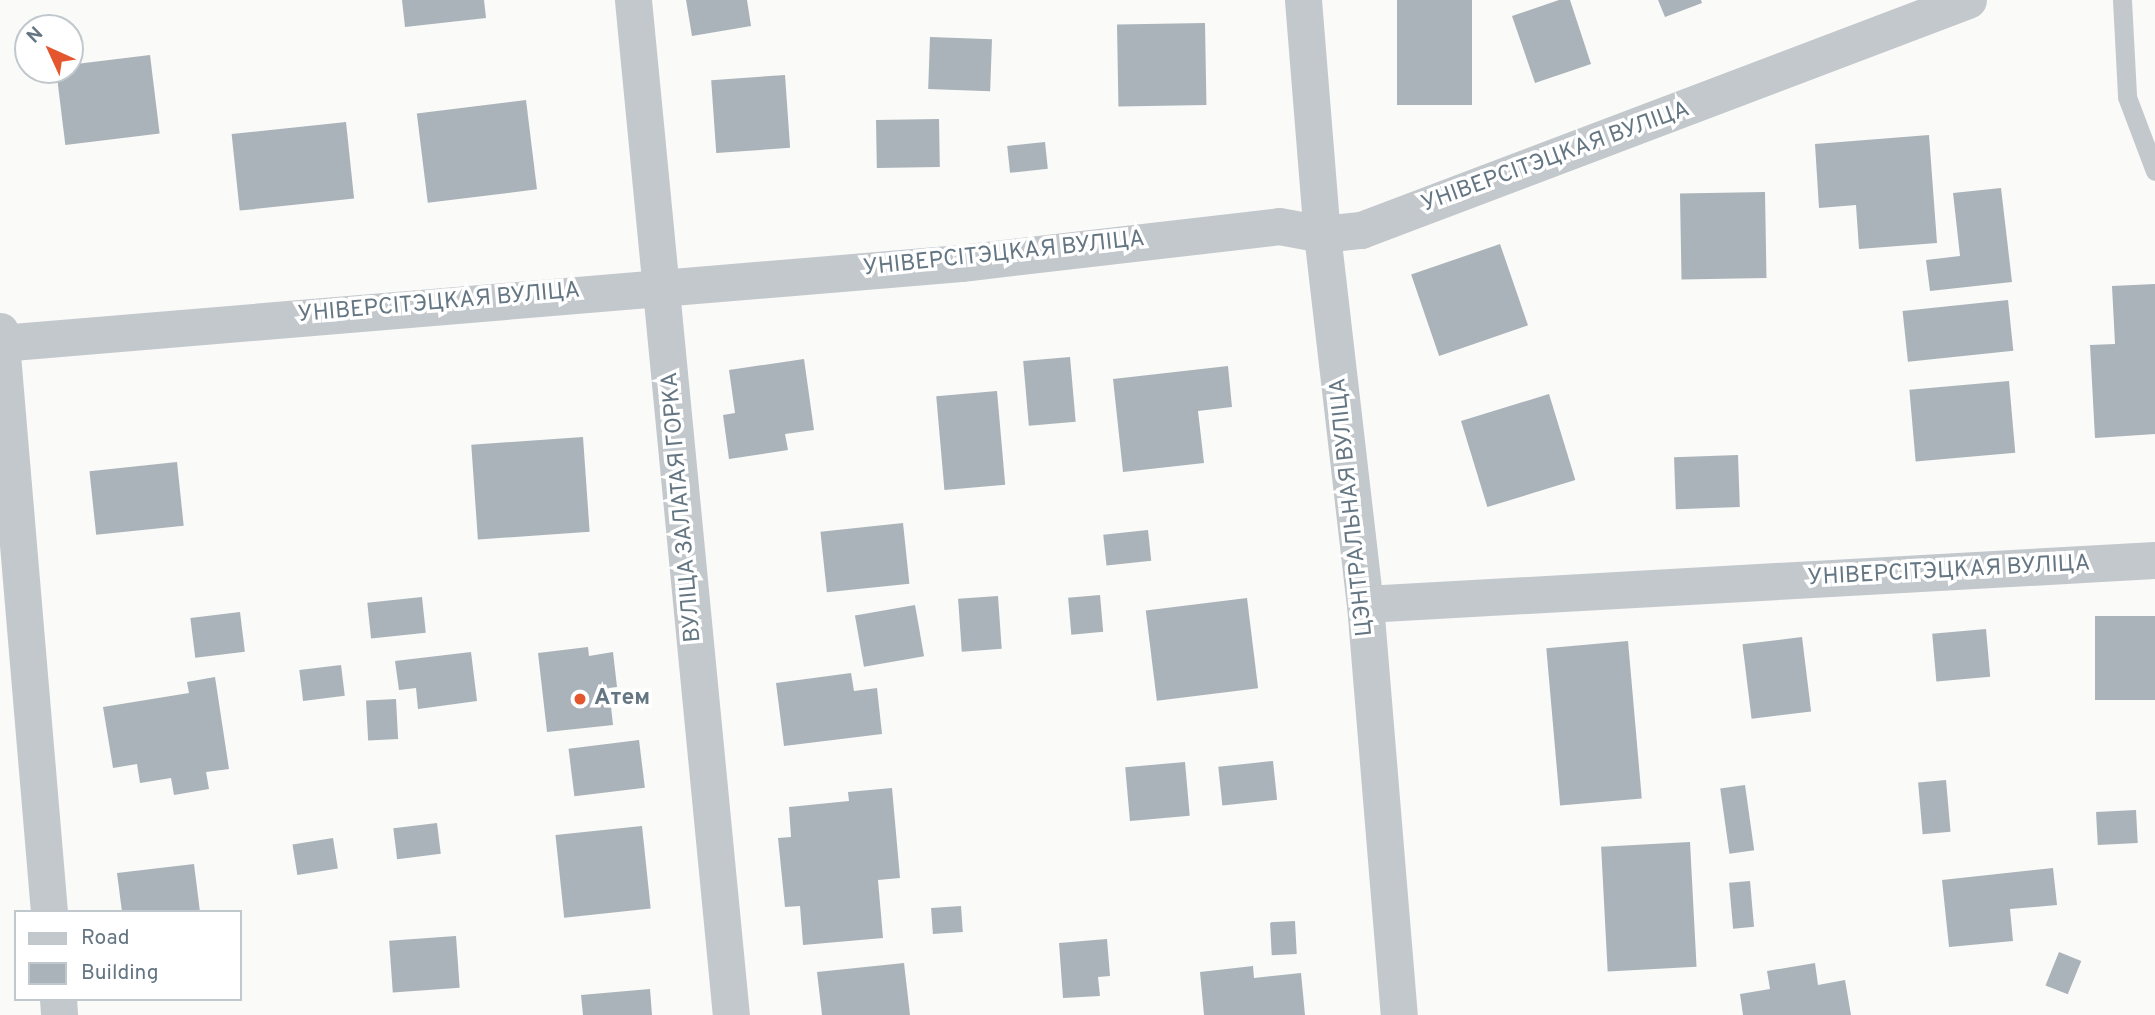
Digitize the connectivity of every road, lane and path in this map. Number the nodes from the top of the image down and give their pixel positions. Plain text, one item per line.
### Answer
1 (633, 0) edge
2 (1303, 0) edge
3 (1968, 0) edge
4 (2122, 0) edge
5 (2155, 171) edge
6 (1322, 234) junction
7 (662, 285) junction
8 (0, 339) edge
9 (2155, 560) edge
10 (1365, 604) junction
11 (49, 910) edge
12 (731, 1015) edge
13 (1399, 1015) edge

1 - 7 street, ВУЛІЦА ЗАЛАТАЯ ГОРКА
2 - 6 street, ЦЭНТРАЛЬНАЯ ВУЛІЦА
3 - 6 street, УНІВЕРСІТЭЦКАЯ ВУЛІЦА
4 - 5 lane
6 - 7 street, УНІВЕРСІТЭЦКАЯ ВУЛІЦА
6 - 10 street, ЦЭНТРАЛЬНАЯ ВУЛІЦА
7 - 8 street, УНІВЕРСІТЭЦКАЯ ВУЛІЦА
7 - 12 street, ВУЛІЦА ЗАЛАТАЯ ГОРКА
8 - 11 street
9 - 10 street, УНІВЕРСІТЭЦКАЯ ВУЛІЦА
10 - 13 street, ЦЭНТРАЛЬНАЯ ВУЛІЦА

